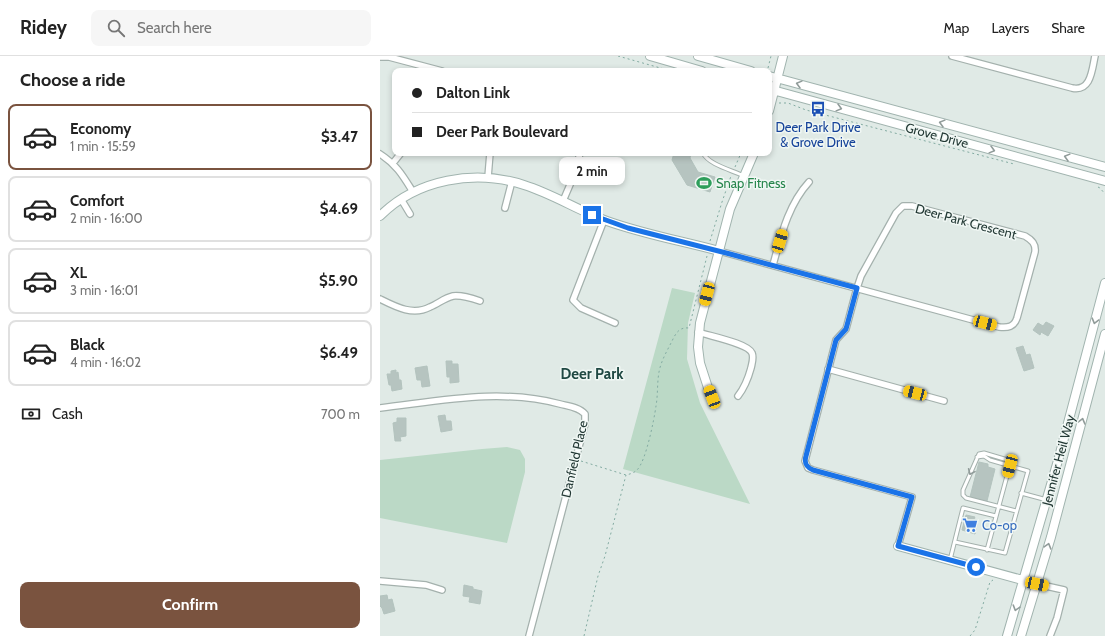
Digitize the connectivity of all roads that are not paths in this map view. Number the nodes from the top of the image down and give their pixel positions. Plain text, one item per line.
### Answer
1 (650, 56) edge
2 (698, 56) edge
3 (783, 56) edge
4 (952, 56) edge
5 (1096, 56) edge
6 (380, 57) edge
7 (431, 68) edge
8 (692, 68) edge
9 (740, 68) edge
10 (772, 77) edge
11 (778, 79) junction
12 (772, 90) edge
13 (772, 102) edge
14 (380, 154) edge
15 (399, 156) edge
16 (490, 156) edge
17 (579, 156) edge
18 (704, 156) edge
19 (753, 156) edge
20 (393, 163) junction
21 (1105, 163) edge
22 (1095, 164) junction
23 (1105, 167) edge
24 (744, 176) junction
25 (488, 177) junction
26 (1093, 177) junction
27 (512, 181) junction
28 (1105, 181) edge
29 (809, 182) dead end
30 (1105, 187) edge
31 (413, 192) junction
32 (401, 199) junction
33 (563, 201) junction
34 (506, 208) dead end
35 (410, 214) dead end
36 (380, 216) edge
37 (604, 220) junction
38 (719, 251) junction
39 (773, 265) junction
40 (1105, 283) edge
41 (857, 288) junction
42 (380, 300) edge
43 (480, 301) dead end
44 (615, 323) dead end
45 (698, 332) junction
46 (1105, 334) edge
47 (828, 369) junction
48 (738, 396) dead end
49 (712, 397) dead end
50 (944, 401) dead end
51 (380, 408) edge
52 (977, 457) junction
53 (1010, 466) junction
54 (1021, 493) junction
55 (1047, 500) junction
56 (999, 507) junction
57 (1016, 511) junction
58 (996, 516) junction
59 (955, 542) junction
60 (898, 546) joint
61 (987, 550) junction
62 (950, 560) junction
63 (1024, 580) junction
64 (380, 581) edge
65 (1037, 584) junction
66 (442, 590) dead end
67 (529, 636) edge
68 (1007, 636) edge
69 (1021, 636) edge
70 (1050, 636) edge

1 - 8 main road
2 - 9 main road
3 - 11 main road
4 - 5 street
6 - 7 street
10 - 11 main road, Grove Drive
11 - 12 main road
22 -> 11 main road, Grove Drive
12 - 13 main road
12 -> 26 main road, Grove Drive
14 - 20 street
15 - 20 street
16 - 25 street
17 - 33 street
18 - 24 lane
19 - 24 main road
20 - 31 street
21 - 22 main road
22 - 23 main road, Grove Drive
24 - 38 main road
25 - 27 main road
25 - 31 main road
26 - 28 main road, Grove Drive
26 - 30 main road
27 - 33 main road
27 - 34 street
29 - 39 street
31 - 32 main road
32 - 35 street
32 - 36 main road
33 - 37 main road
37 - 38 main road
37 - 44 street
38 - 39 street
38 - 45 main road
39 - 41 street
40 -> 55 main road, Jennifer Heil Way
41 - 41 street, Deer Park Crescent
41 - 47 street
42 - 43 street
45 - 48 street
45 - 49 main road
65 -> 46 main road, Jennifer Heil Way
47 - 50 street
47 - 60 street
51 - 67 street, Danfield Place
52 - 53 lane
52 - 53 lane
52 -> 56 lane
53 - 54 lane
53 - 56 lane
54 - 55 lane
54 - 57 lane
55 - 63 main road, Jennifer Heil Way
56 - 57 lane
56 - 58 lane
57 - 61 lane
58 - 59 lane
58 - 61 lane
59 - 61 lane
59 - 62 lane
60 - 62 main road
62 - 63 main road
63 - 65 main road
63 -> 68 main road, Jennifer Heil Way
64 - 66 street
65 - 69 main road, Jennifer Heil Way
65 - 70 street

